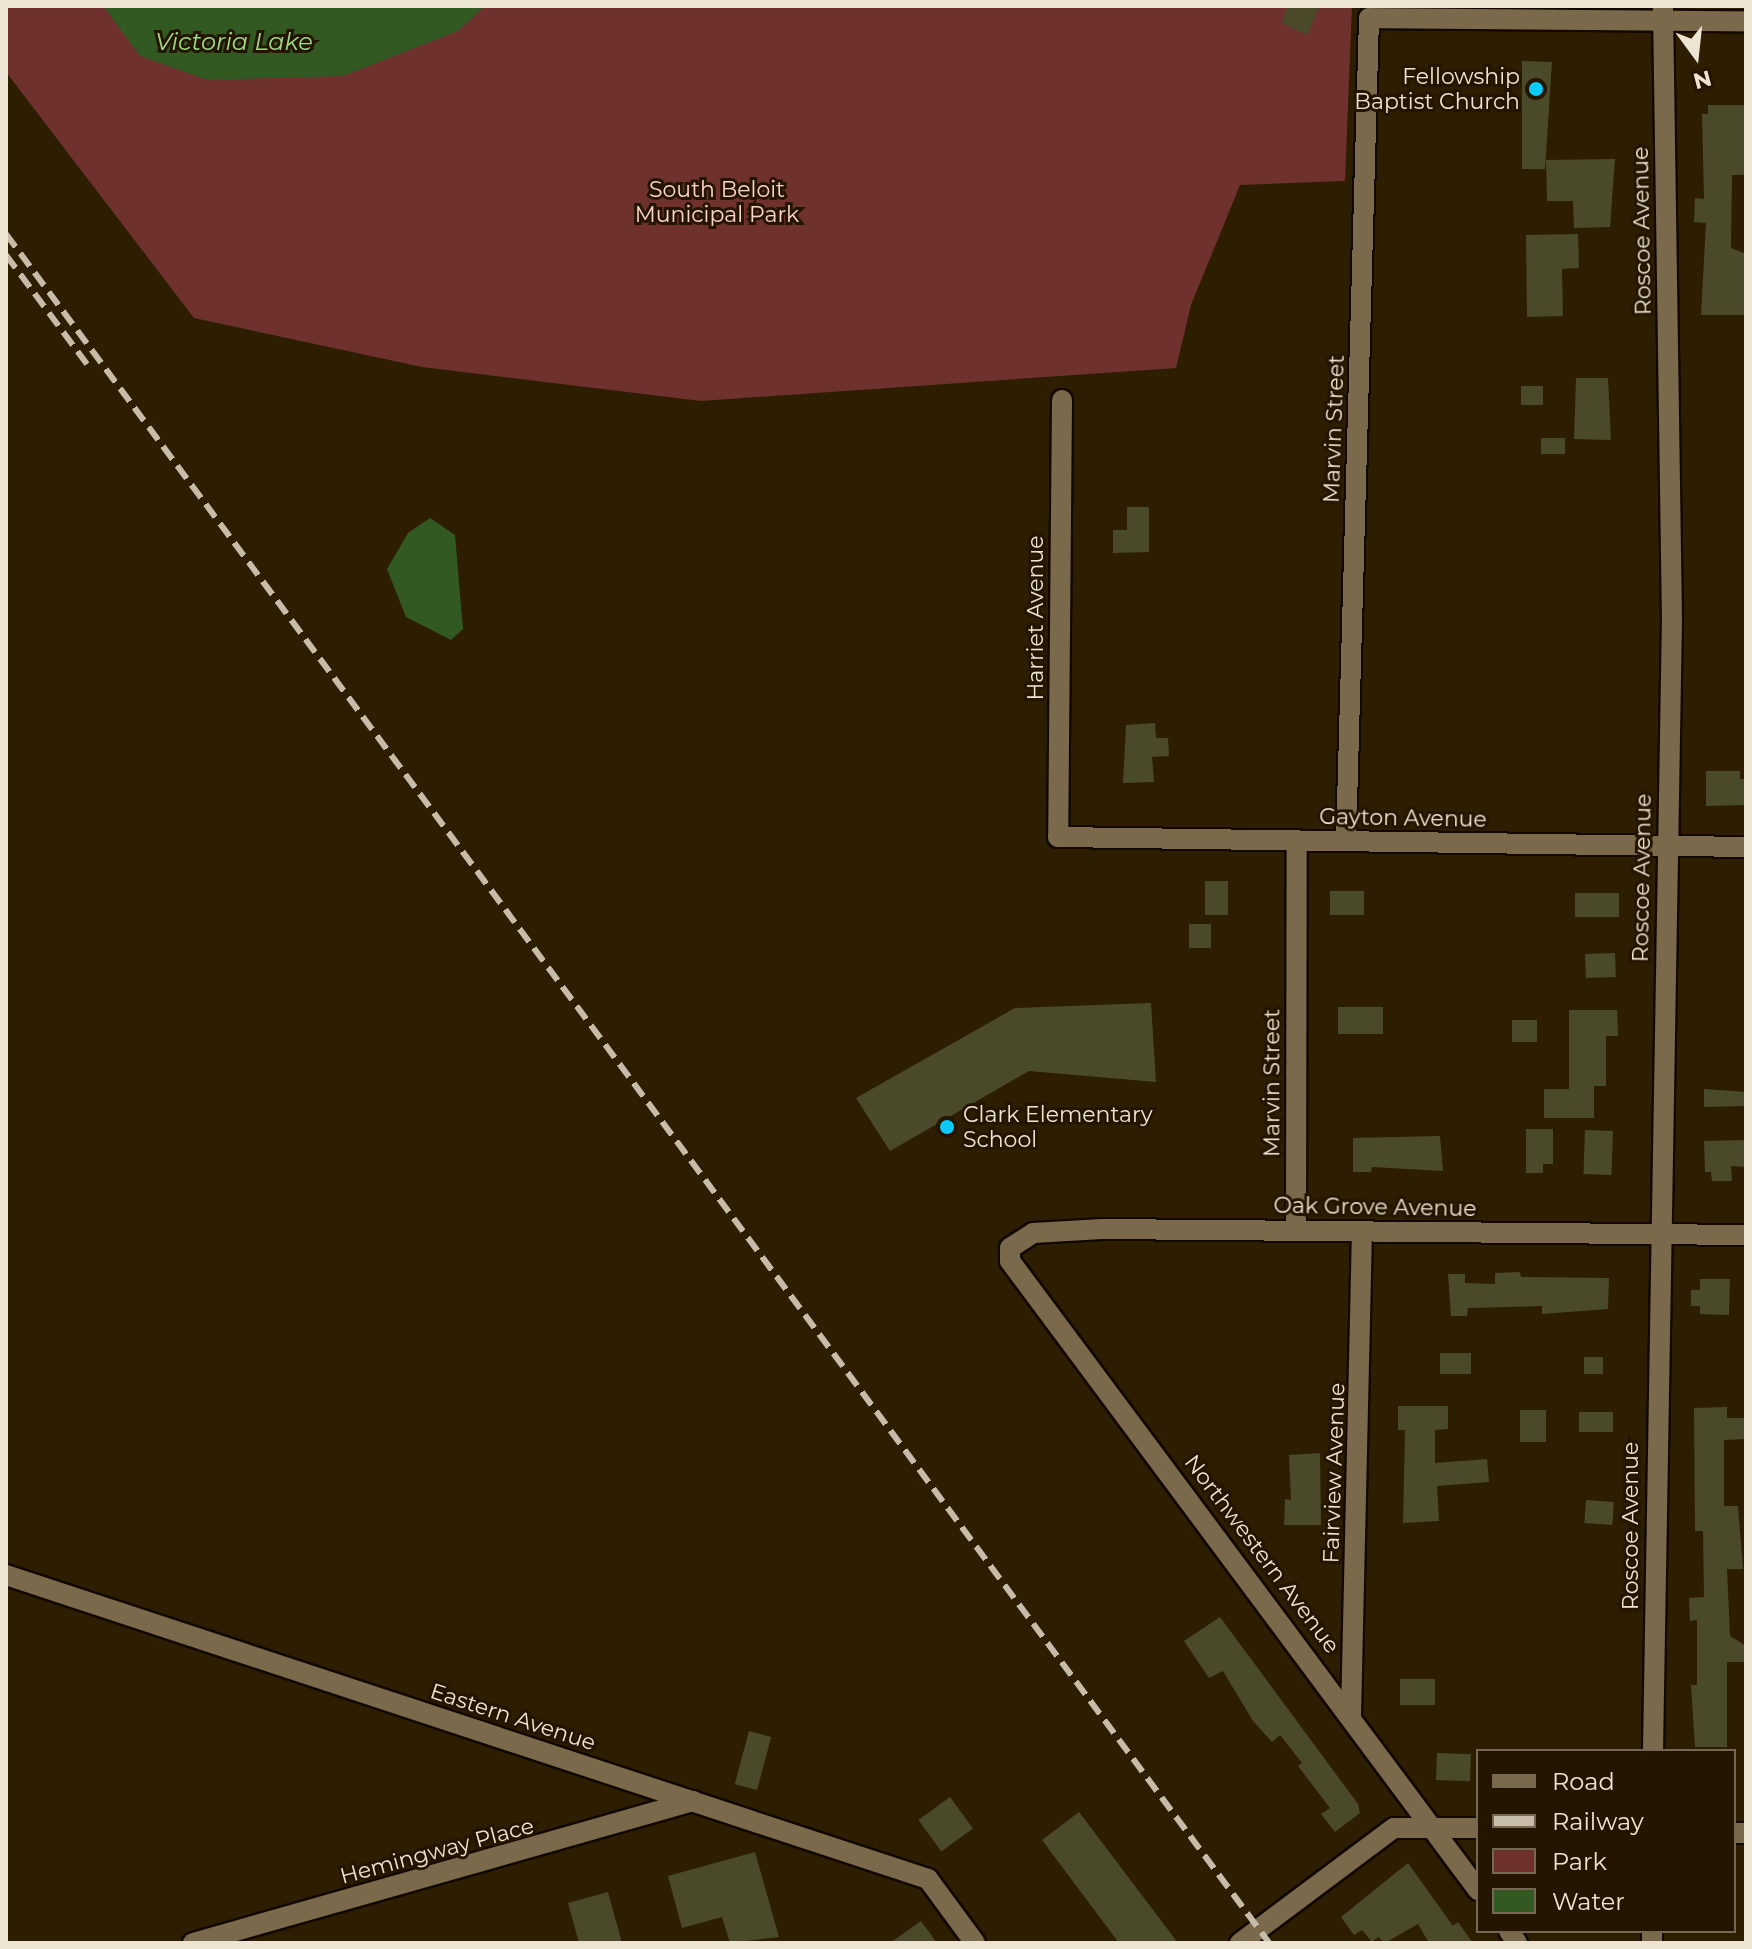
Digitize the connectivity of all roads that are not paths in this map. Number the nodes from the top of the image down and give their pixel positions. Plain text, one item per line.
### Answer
1 (1663, 13) edge
2 (1746, 21) edge
3 (1062, 400) dead end
4 (1058, 837) joint
5 (1297, 840) junction
6 (1346, 841) junction
7 (1667, 845) junction
8 (1746, 847) edge
9 (1296, 1229) junction
10 (1362, 1232) junction
11 (1659, 1234) junction
12 (1746, 1235) edge
13 (1010, 1248) joint
14 (6, 1575) edge
15 (1351, 1715) junction
16 (1653, 1749) edge
17 (693, 1801) junction
18 (1429, 1825) junction
19 (1476, 1828) edge
20 (1476, 1887) edge
21 (193, 1943) edge
22 (975, 1943) edge
23 (1240, 1943) edge

1 - 2 street
1 - 6 street, Marvin Street
1 - 7 street, Roscoe Avenue
3 - 4 street, Harriet Avenue
4 - 5 street, Gayton Avenue
5 - 6 street, Gayton Avenue
5 - 9 street, Marvin Street
6 - 7 street, Gayton Avenue
7 - 8 street, Gayton Avenue
7 - 11 street, Roscoe Avenue
9 - 10 street, Oak Grove Avenue
9 - 13 street, Oak Grove Avenue
10 - 11 street, Oak Grove Avenue
10 - 15 street, Fairview Avenue
11 - 12 street, Oak Grove Avenue
11 - 16 street, Roscoe Avenue
13 - 15 street, Northwestern Avenue
14 - 17 street, Eastern Avenue
15 - 18 street, Northwestern Avenue
17 - 21 street, Hemingway Place
17 - 22 street, Eastern Avenue
18 - 19 street
18 - 20 street, Northwestern Avenue
18 - 23 street

